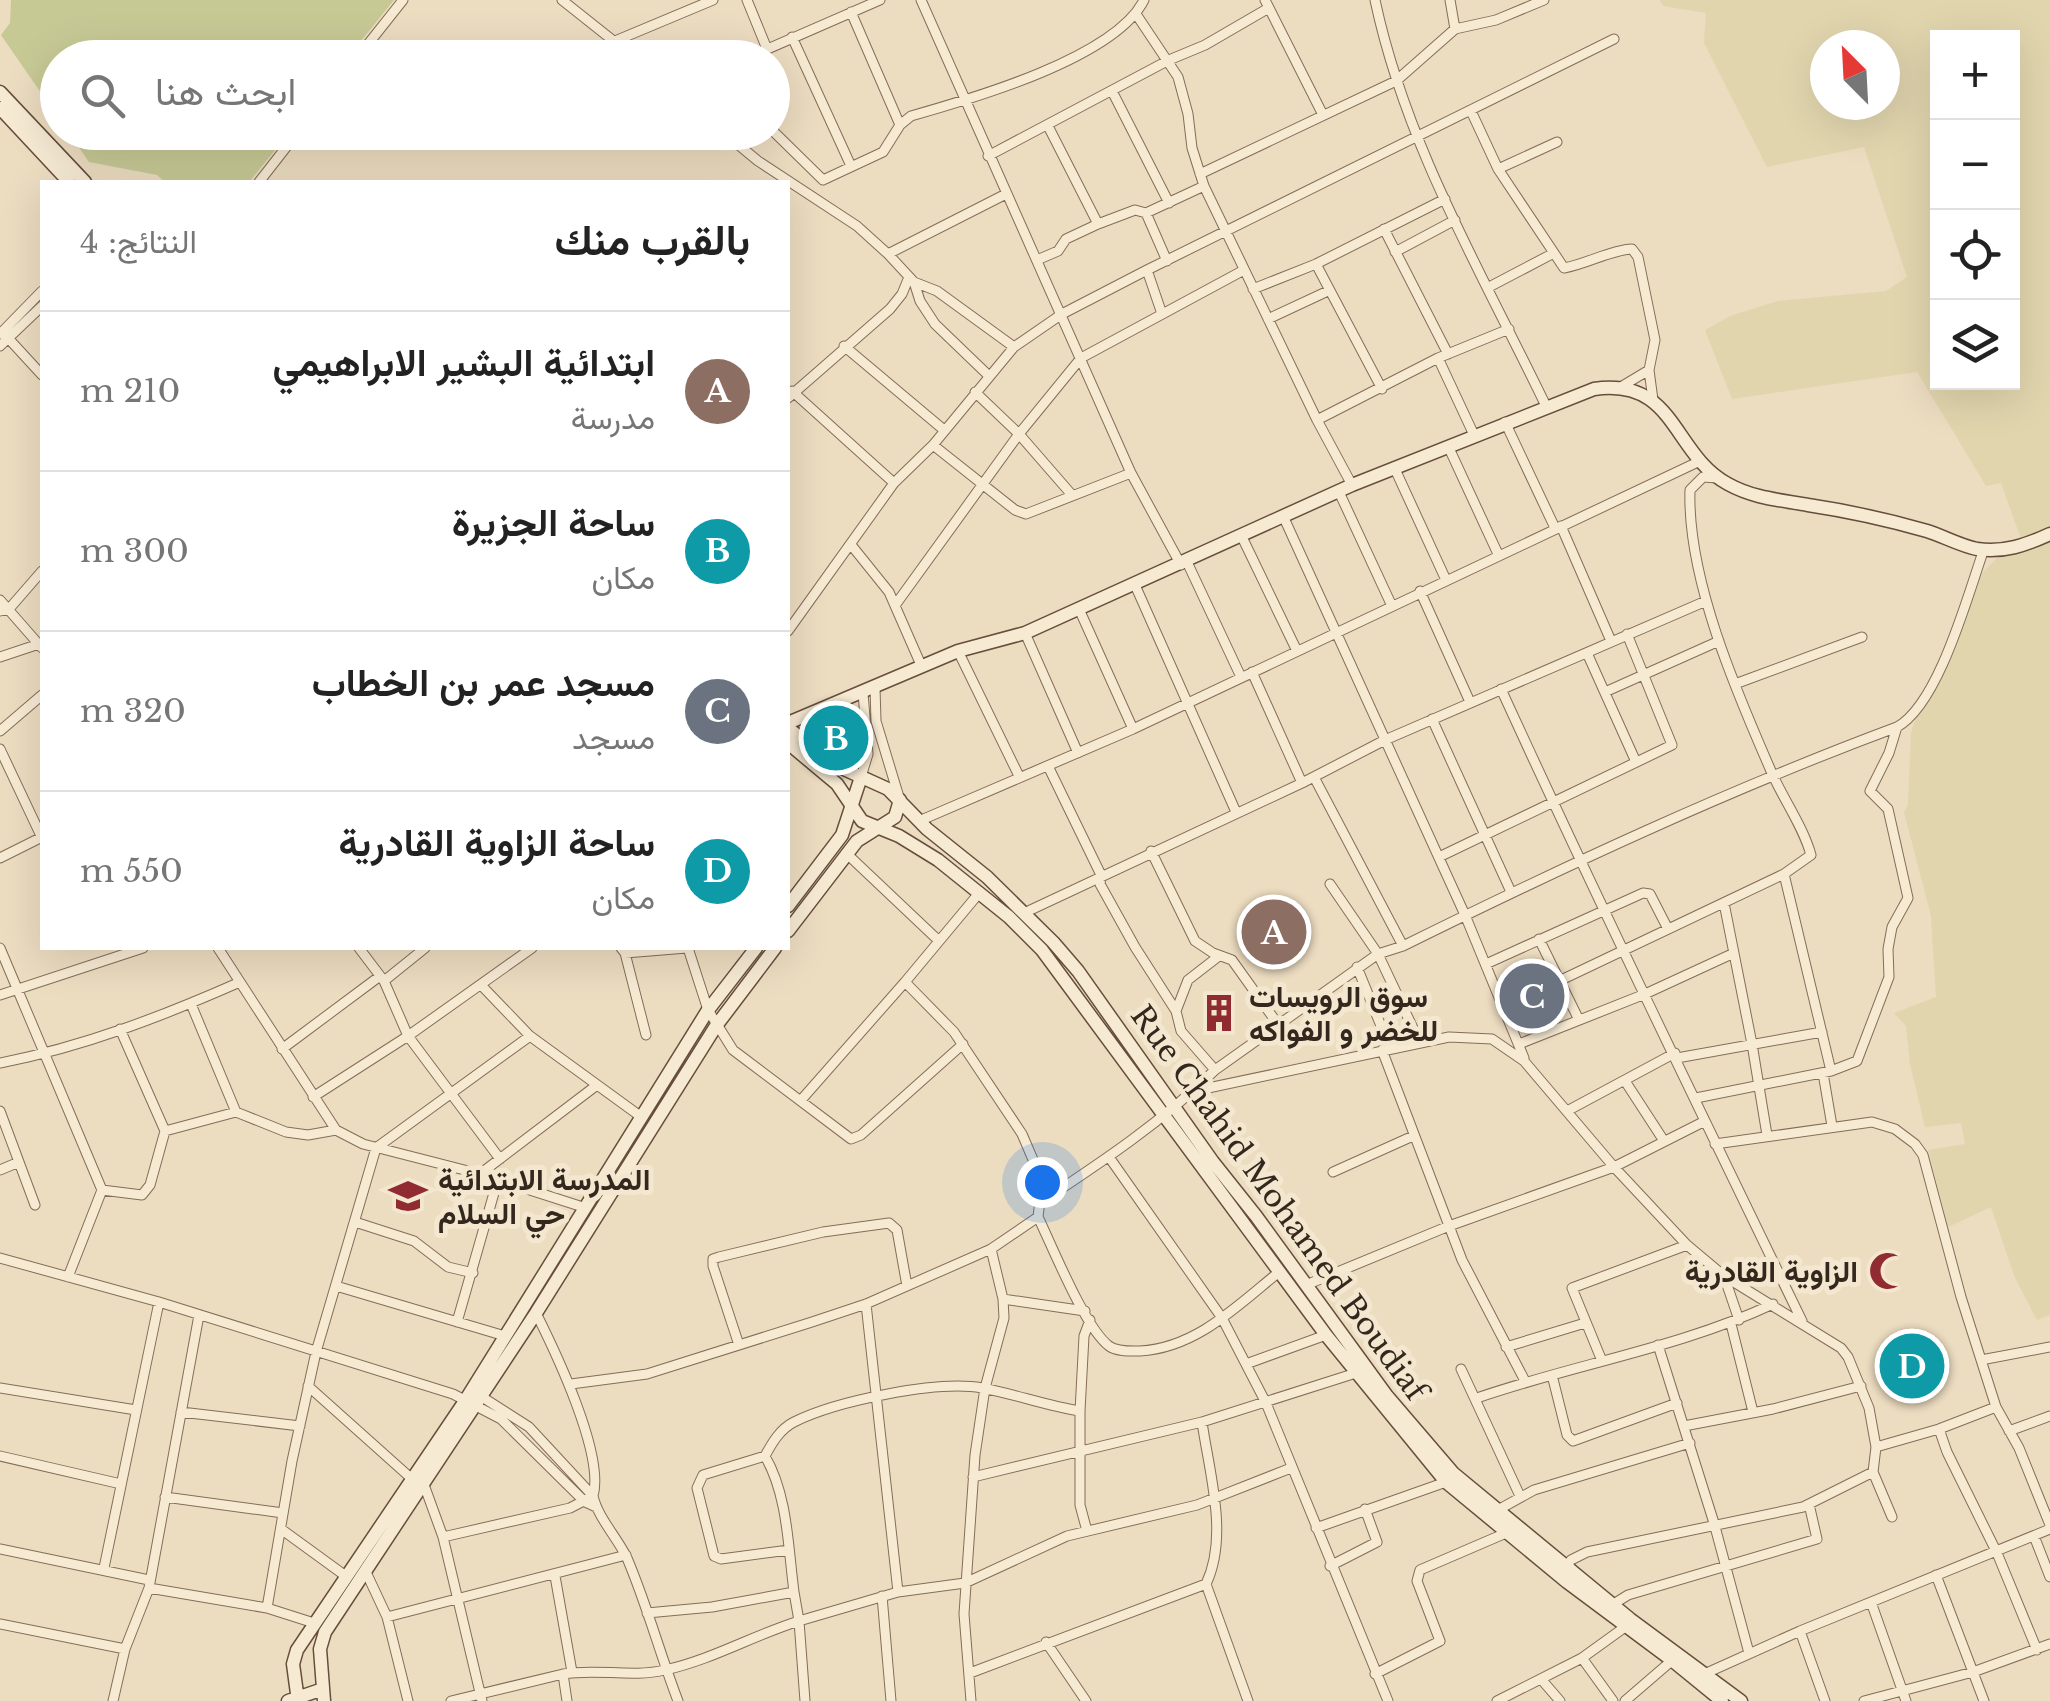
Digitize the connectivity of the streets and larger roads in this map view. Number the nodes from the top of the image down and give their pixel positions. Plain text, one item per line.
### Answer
1 (402, 0) edge
2 (562, 0) edge
3 (713, 0) edge
4 (746, 0) edge
5 (877, 0) edge
6 (921, 0) edge
7 (1144, 0) edge
8 (1278, 0) edge
9 (1375, 0) edge
10 (1450, 0) edge
11 (1544, 0) edge
12 (1266, 4) edge
13 (851, 12) junction
14 (1136, 14) junction
15 (1456, 29) junction
16 (792, 37) junction
17 (372, 40) edge
18 (614, 40) edge
19 (617, 40) edge
20 (764, 40) edge
21 (785, 40) edge
22 (1614, 40) dead end
23 (1168, 60) junction
24 (1396, 81) junction
25 (1112, 91) junction
26 (0, 92) edge
27 (963, 101) junction
28 (0, 108) edge
29 (1471, 112) junction
30 (1323, 115) junction
31 (900, 125) junction
32 (1048, 126) junction
33 (40, 135) edge
34 (1415, 137) junction
35 (1557, 142) dead end
36 (790, 148) edge
37 (54, 150) edge
38 (284, 150) edge
39 (745, 150) edge
40 (988, 156) junction
41 (851, 166) junction
42 (1498, 169) junction
43 (1200, 174) junction
44 (67, 180) edge
45 (82, 180) edge
46 (261, 180) edge
47 (787, 180) edge
48 (823, 180) junction
49 (790, 182) edge
50 (1204, 186) junction
51 (1006, 194) junction
52 (1445, 199) junction
53 (820, 201) junction
54 (1169, 202) junction
55 (1146, 213) junction
56 (1454, 220) junction
57 (1098, 224) junction
58 (1384, 229) junction
59 (1224, 232) junction
60 (1395, 252) junction
61 (888, 254) junction
62 (1552, 254) junction
63 (1037, 260) junction
64 (1167, 261) junction
65 (1316, 264) junction
66 (1147, 270) junction
67 (1244, 270) junction
68 (912, 279) junction
69 (1489, 286) junction
70 (1253, 288) junction
71 (1328, 292) junction
72 (40, 293) edge
73 (40, 308) edge
74 (1062, 314) junction
75 (1162, 314) junction
76 (1268, 319) junction
77 (1509, 329) junction
78 (3, 339) edge
79 (844, 346) junction
80 (1014, 347) junction
81 (1443, 356) junction
82 (1081, 358) junction
83 (1649, 370) junction
84 (40, 374) edge
85 (988, 375) junction
86 (1382, 388) junction
87 (1619, 388) junction
88 (975, 392) junction
89 (790, 394) edge
90 (1653, 400) junction
91 (1546, 406) junction
92 (1317, 420) junction
93 (1505, 422) junction
94 (944, 430) junction
95 (1019, 434) junction
96 (1474, 435) junction
97 (933, 445) junction
98 (1448, 446) junction
99 (1700, 461) junction
100 (1394, 467) junction
101 (1130, 473) junction
102 (1717, 478) junction
103 (894, 483) junction
104 (984, 484) junction
105 (1345, 488) junction
106 (1072, 495) junction
107 (1284, 518) junction
108 (1558, 527) junction
109 (2050, 534) edge
110 (1242, 537) junction
111 (852, 546) junction
112 (1984, 549) junction
113 (1498, 554) junction
114 (1184, 564) junction
115 (40, 573) edge
116 (1446, 580) junction
117 (1134, 585) junction
118 (1420, 591) junction
119 (0, 600) edge
120 (1706, 602) junction
121 (896, 604) junction
122 (1391, 604) junction
123 (1079, 609) junction
124 (4, 610) edge
125 (790, 629) edge
126 (1338, 632) junction
127 (1025, 633) junction
128 (1626, 634) junction
129 (1862, 637) dead end
130 (1612, 641) junction
131 (1720, 642) junction
132 (40, 645) edge
133 (40, 646) edge
134 (958, 651) junction
135 (1298, 651) junction
136 (1587, 652) junction
137 (0, 657) edge
138 (921, 665) junction
139 (1252, 672) junction
140 (1644, 674) junction
141 (1241, 678) junction
142 (1735, 684) junction
143 (1501, 688) junction
144 (869, 690) junction
145 (1604, 692) junction
146 (40, 697) edge
147 (1187, 702) junction
148 (1470, 702) junction
149 (1432, 719) junction
150 (790, 725) edge
151 (1897, 727) junction
152 (790, 728) edge
153 (1132, 729) junction
154 (0, 731) edge
155 (1385, 740) junction
156 (790, 745) edge
157 (0, 749) edge
158 (1078, 754) junction
159 (1636, 762) junction
160 (1048, 766) junction
161 (1772, 774) junction
162 (1020, 776) junction
163 (862, 777) junction
164 (1314, 778) junction
165 (1302, 784) junction
166 (900, 800) junction
167 (1553, 800) junction
168 (851, 806) junction
169 (1236, 812) junction
170 (919, 821) junction
171 (878, 829) junction
172 (40, 833) edge
173 (1484, 834) junction
174 (40, 838) edge
175 (1150, 852) junction
176 (846, 853) junction
177 (1439, 857) junction
178 (0, 858) edge
179 (1580, 860) junction
180 (1784, 874) junction
181 (1101, 875) junction
182 (820, 876) junction
183 (1330, 884) dead end
184 (980, 892) junction
185 (1511, 892) junction
186 (1724, 903) junction
187 (790, 904) edge
188 (1603, 910) junction
189 (1465, 916) junction
190 (1024, 919) junction
191 (790, 928) edge
192 (1668, 929) junction
193 (1538, 939) junction
194 (938, 941) junction
195 (1403, 946) junction
196 (0, 948) edge
197 (97, 950) edge
198 (137, 950) edge
199 (219, 950) edge
200 (360, 950) edge
201 (422, 950) edge
202 (524, 950) edge
203 (623, 950) edge
204 (688, 950) edge
205 (754, 950) edge
206 (773, 950) edge
207 (1624, 950) junction
208 (1734, 953) junction
209 (1378, 954) junction
210 (1219, 956) junction
211 (102, 961) junction
212 (1486, 964) junction
213 (1357, 967) junction
214 (382, 979) junction
215 (1559, 980) junction
216 (240, 982) junction
217 (904, 982) junction
218 (481, 985) junction
219 (18, 990) junction
220 (1646, 994) junction
221 (0, 995) edge
222 (1101, 1003) junction
223 (191, 1004) junction
224 (708, 1010) junction
225 (1088, 1011) junction
226 (1176, 1011) junction
227 (1579, 1020) junction
228 (1278, 1023) junction
229 (716, 1026) junction
230 (120, 1029) junction
231 (1822, 1032) junction
232 (646, 1034) dead end
233 (408, 1036) junction
234 (530, 1036) junction
235 (1420, 1043) junction
236 (963, 1044) junction
237 (1519, 1044) junction
238 (1752, 1044) junction
239 (282, 1049) junction
240 (1386, 1049) junction
241 (46, 1054) junction
242 (1676, 1056) junction
243 (1524, 1061) junction
244 (0, 1063) edge
245 (1215, 1070) junction
246 (1827, 1072) junction
247 (1625, 1081) junction
248 (597, 1085) junction
249 (1758, 1085) junction
250 (1194, 1091) junction
251 (449, 1094) junction
252 (313, 1096) junction
253 (1696, 1098) junction
254 (802, 1099) junction
255 (0, 1111) edge
256 (1168, 1111) junction
257 (1567, 1111) junction
258 (236, 1112) junction
259 (640, 1116) junction
260 (1705, 1120) junction
261 (1832, 1126) junction
262 (336, 1130) junction
263 (165, 1131) junction
264 (1766, 1135) junction
265 (1413, 1136) junction
266 (1664, 1141) junction
267 (1715, 1144) junction
268 (376, 1148) junction
269 (1110, 1157) junction
270 (500, 1159) junction
271 (19, 1162) junction
272 (1614, 1167) junction
273 (0, 1170) edge
274 (1333, 1172) dead end
275 (480, 1174) junction
276 (498, 1179) junction
277 (102, 1190) junction
278 (1041, 1202) junction
279 (34, 1205) dead end
280 (586, 1208) junction
281 (1038, 1218) junction
282 (355, 1222) junction
283 (1449, 1226) junction
284 (1687, 1244) junction
285 (990, 1248) junction
286 (0, 1258) edge
287 (562, 1260) junction
288 (1278, 1272) junction
289 (473, 1273) junction
290 (1724, 1276) junction
291 (68, 1277) junction
292 (1306, 1285) junction
293 (336, 1286) junction
294 (907, 1286) junction
295 (1003, 1299) junction
296 (158, 1302) junction
297 (866, 1304) junction
298 (1773, 1304) junction
299 (536, 1313) junction
300 (199, 1315) junction
301 (1087, 1316) junction
302 (1222, 1318) junction
303 (457, 1322) junction
304 (1735, 1322) junction
305 (1802, 1322) junction
306 (1585, 1323) junction
307 (1326, 1335) junction
308 (505, 1336) junction
309 (1658, 1344) junction
310 (740, 1345) junction
311 (1506, 1347) junction
312 (2050, 1347) edge
313 (316, 1352) junction
314 (1602, 1360) junction
315 (1982, 1360) junction
316 (1246, 1364) junction
317 (1461, 1368) dead end
318 (1356, 1374) junction
319 (1552, 1374) junction
320 (1524, 1381) junction
321 (571, 1384) junction
322 (308, 1386) junction
323 (1861, 1386) junction
324 (0, 1388) edge
325 (984, 1388) junction
326 (878, 1397) junction
327 (468, 1398) junction
328 (1478, 1398) junction
329 (1266, 1403) junction
330 (1678, 1404) junction
331 (1996, 1406) junction
332 (136, 1410) junction
333 (1080, 1411) junction
334 (181, 1412) junction
335 (1753, 1412) junction
336 (2050, 1416) edge
337 (1202, 1422) junction
338 (300, 1426) junction
339 (1684, 1426) junction
340 (1939, 1429) junction
341 (2009, 1431) junction
342 (1690, 1444) junction
343 (1876, 1447) junction
344 (1078, 1451) junction
345 (0, 1456) edge
346 (765, 1456) junction
347 (1291, 1468) junction
348 (1873, 1472) junction
349 (973, 1476) junction
350 (418, 1481) junction
351 (1446, 1482) junction
352 (121, 1484) junction
353 (1520, 1496) junction
354 (165, 1498) junction
355 (1214, 1500) junction
356 (591, 1502) junction
357 (1808, 1504) junction
358 (1365, 1509) junction
359 (1496, 1511) junction
360 (283, 1513) junction
361 (1892, 1517) dead end
362 (1714, 1524) junction
363 (2050, 1527) edge
364 (281, 1528) junction
365 (1316, 1528) junction
366 (1087, 1531) junction
367 (1506, 1534) junction
368 (2034, 1536) junction
369 (443, 1537) junction
370 (0, 1549) edge
371 (789, 1550) junction
372 (1998, 1553) junction
373 (626, 1555) junction
374 (1725, 1565) junction
375 (1330, 1566) junction
376 (104, 1568) junction
377 (1566, 1568) junction
378 (365, 1570) junction
379 (555, 1576) junction
380 (1936, 1576) junction
381 (347, 1577) junction
382 (2050, 1578) edge
383 (965, 1583) junction
384 (149, 1584) junction
385 (1206, 1584) junction
386 (794, 1592) junction
387 (898, 1592) junction
388 (459, 1596) junction
389 (882, 1596) junction
390 (1871, 1602) junction
391 (1612, 1605) junction
392 (267, 1608) junction
393 (647, 1612) junction
394 (388, 1617) junction
395 (799, 1621) junction
396 (314, 1622) junction
397 (0, 1624) edge
398 (1625, 1627) junction
399 (1800, 1631) junction
400 (1046, 1642) junction
401 (2050, 1644) edge
402 (124, 1649) junction
403 (2036, 1650) junction
404 (1749, 1654) junction
405 (1676, 1657) junction
406 (1582, 1658) junction
407 (666, 1670) junction
408 (1973, 1672) junction
409 (567, 1673) junction
410 (970, 1673) junction
411 (1375, 1674) junction
412 (1700, 1676) junction
413 (1542, 1678) junction
414 (1902, 1688) junction
415 (323, 1695) edge
416 (482, 1698) edge
417 (295, 1700) edge
418 (113, 1701) edge
419 (408, 1701) edge
420 (451, 1701) edge
421 (567, 1701) edge
422 (678, 1701) edge
423 (805, 1701) edge
424 (890, 1701) edge
425 (971, 1701) edge
426 (1086, 1701) edge
427 (1248, 1701) edge
428 (1388, 1701) edge
429 (1497, 1701) edge
430 (1560, 1701) edge
431 (1613, 1701) edge
432 (1627, 1701) edge
433 (1722, 1701) edge
434 (1741, 1701) edge
435 (1826, 1701) edge
436 (1864, 1701) edge
437 (1906, 1701) edge
438 (1984, 1701) edge

1 - 17 street
2 - 18 street
3 - 19 street
4 - 20 street
5 - 13 street
6 - 27 street
7 - 14 street
8 - 12 street
9 - 24 street
10 - 15 street
11 - 15 street
12 - 23 street
12 - 30 street
13 - 16 street
13 - 31 street
14 - 23 street
14 - 27 street
15 - 24 street
16 - 21 street
16 - 41 street
22 - 29 street
23 - 25 street
23 - 43 street
24 - 30 street
24 - 34 street
25 - 32 street
25 - 54 street
26 - 33 street
27 - 31 street
27 - 40 street
28 - 44 street
29 - 34 street
29 - 42 street
30 - 43 street
31 - 41 street
32 - 40 street
32 - 57 street
34 - 52 street
34 - 59 street
35 - 42 street
36 - 48 street
37 - 45 street
38 - 46 street
39 - 47 street
40 - 51 street
41 - 48 street
42 - 62 street
43 - 50 street
48 - 53 street
49 - 53 street
50 - 54 street
50 - 59 street
51 - 61 street
51 - 63 street
52 - 56 street
52 - 58 street
53 - 61 street
54 - 55 street
55 - 57 street
55 - 64 street
56 - 60 street
56 - 69 street
57 - 63 street
58 - 60 street
58 - 65 street
59 - 64 street
59 - 67 street
60 - 81 street
61 - 68 street
62 - 69 street
62 - 83 street
63 - 74 street
64 - 66 street
65 - 70 street
65 - 71 street
66 - 74 street
66 - 75 street
67 - 70 street
67 - 75 street
68 - 79 street
68 - 80 street
68 - 85 street
69 - 77 street
70 - 76 street
71 - 76 street
71 - 86 street
72 - 78 street
73 - 78 street
74 - 80 street
74 - 82 street
75 - 82 street
76 - 92 street
77 - 81 street
77 - 91 street
78 - 84 street
79 - 89 street
79 - 94 street
80 - 85 street
81 - 86 street
81 - 96 street
82 - 95 street
82 - 101 street
83 - 87 street
83 - 90 street
85 - 88 street
86 - 92 street
87 - 90 street
87 - 91 street
88 - 94 street
88 - 95 street
89 - 103 street
90 - 99 street
91 - 93 street
92 - 105 street
93 - 96 street
93 - 108 street
94 - 97 street
95 - 104 street
95 - 106 street
96 - 98 street
97 - 103 street
97 - 104 street
98 - 100 street
98 - 113 street
99 - 102 street
99 - 108 street
100 - 105 street
100 - 116 street
101 - 106 street
101 - 114 street
102 - 112 street
102 - 120 street
103 - 111 street
104 - 106 street
104 - 121 street
105 - 107 street
105 - 122 street
107 - 110 street
107 - 126 street
108 - 113 street
108 - 130 street
109 - 112 street
110 - 114 street
110 - 135 street
111 - 121 street
111 - 125 street
112 - 151 street
113 - 116 street
114 - 117 street
114 - 141 street
115 - 124 street
116 - 118 street
117 - 123 street
117 - 147 street
118 - 122 street
118 - 148 street
119 - 124 street
120 - 128 street
120 - 131 street
121 - 138 street
122 - 126 street
123 - 127 street
123 - 153 street
124 - 132 street
126 - 135 street
126 - 155 street
127 - 134 street
127 - 158 street
128 - 130 street
128 - 140 street
129 - 142 street
130 - 136 street
131 - 140 street
131 - 142 street
133 - 137 street
134 - 138 street
134 - 162 street
135 - 139 street
136 - 143 street
136 - 145 street
138 - 144 street
139 - 141 street
139 - 165 street
140 - 145 street
140 - 159 street
141 - 147 street
142 - 161 street
143 - 148 street
143 - 167 street
144 - 150 street
144 - 163 street
144 - 166 street
145 - 159 street
146 - 154 street
147 - 153 street
147 - 169 street
148 - 149 street
149 - 155 street
149 - 173 street
151 - 161 street
151 - 246 street
152 - 163 street, Rue Chahid Mohamed Boudiaf
153 - 158 street
155 - 164 street
155 - 177 street
156 - 168 street, Rue Chahid Mohamed Boudiaf
157 - 172 street
158 - 160 street
159 - 167 street
160 - 162 street
160 - 181 street
161 - 179 street
161 - 180 street
162 - 170 street
163 - 166 street, Rue Chahid Mohamed Boudiaf
163 - 168 street
164 - 165 street
164 - 195 street
165 - 169 street
166 - 170 street, Rue Chahid Mohamed Boudiaf
166 - 171 street
167 - 173 street
167 - 179 street
168 - 171 street, Rue Chahid Mohamed Boudiaf
168 - 182 street
169 - 175 street
170 - 190 street, Rue Chahid Mohamed Boudiaf
171 - 176 street
171 - 184 street, Rue Chahid Mohamed Boudiaf
173 - 177 street
173 - 185 street
174 - 178 street
175 - 181 street
175 - 210 street
176 - 182 street
176 - 194 street
177 - 189 street
179 - 185 street
179 - 188 street
180 - 186 street
180 - 231 street
181 - 190 street
181 - 226 street
182 - 187 street
182 - 191 street
183 - 209 street
184 - 190 street, Rue Chahid Mohamed Boudiaf
184 - 194 street
185 - 189 street
186 - 192 street
186 - 208 street
188 - 192 street
188 - 193 street
188 - 207 street
189 - 195 street
189 - 212 street
190 - 222 street, Rue Chahid Mohamed Boudiaf
190 - 225 street, Rue Chahid Mohamed Boudiaf
192 - 207 street
193 - 212 street
193 - 215 street
194 - 217 street
195 - 209 street
196 - 219 street
197 - 211 street
198 - 211 street
199 - 216 street
200 - 214 street
201 - 214 street
202 - 218 street
203 - 232 street
204 - 224 street
205 - 224 street
206 - 229 street
207 - 215 street
207 - 220 street
208 - 220 street
208 - 238 street
209 - 213 street
209 - 235 street
210 - 226 street
210 - 228 street
211 - 219 street
212 - 237 street
213 - 228 street
213 - 240 street
214 - 233 street
214 - 239 street
215 - 227 street
216 - 223 street
216 - 239 street
217 - 236 street
217 - 254 street
218 - 233 street
218 - 234 street
219 - 221 street
219 - 241 street
220 - 227 street
220 - 242 street
222 - 225 street
222 - 256 street, Rue Chahid Mohamed Boudiaf
223 - 230 street
223 - 258 street
224 - 229 street
224 - 259 street
225 - 256 street, Rue Chahid Mohamed Boudiaf
226 - 245 street
227 - 237 street
228 - 245 street
229 - 254 street
229 - 287 street
230 - 241 street
230 - 263 street
231 - 238 street
231 - 246 street
233 - 251 street
233 - 252 street
234 - 248 street
234 - 251 street
235 - 240 street
235 - 243 street
236 - 254 street
236 - 278 street
237 - 243 street
238 - 242 street
238 - 249 street
239 - 252 street
240 - 250 street
240 - 265 street
241 - 244 street
241 - 277 street
242 - 247 street
242 - 253 street
243 - 257 street
245 - 250 street
246 - 249 street
246 - 261 street
247 - 257 street
247 - 266 street
248 - 259 street
248 - 270 street
249 - 253 street
249 - 264 street
250 - 256 street
251 - 268 street
251 - 270 street
252 - 262 street
253 - 260 street
255 - 271 street
256 - 269 street
256 - 288 street, Rue Chahid Mohamed Boudiaf
256 - 292 street, Rue Chahid Mohamed Boudiaf
257 - 272 street
258 - 262 street
258 - 263 street
259 - 280 street
260 - 266 street
260 - 267 street
261 - 264 street
261 - 315 street
262 - 268 street
263 - 277 street
264 - 267 street
265 - 274 street
265 - 283 street
266 - 272 street
267 - 305 street
268 - 275 street
268 - 282 street
269 - 278 street
269 - 302 street
270 - 275 street
271 - 273 street
271 - 279 street
272 - 283 street
272 - 284 street
275 - 276 street
276 - 280 street
276 - 289 street
277 - 291 street
278 - 281 street
280 - 287 street
281 - 285 street
281 - 301 street
282 - 289 street
282 - 293 street
283 - 292 street
283 - 311 street
284 - 290 street
284 - 306 street
285 - 294 street
285 - 295 street
286 - 291 street
287 - 299 street
287 - 308 street
288 - 302 street
288 - 307 street, Rue Chahid Mohamed Boudiaf
289 - 303 street
290 - 298 street
290 - 304 street
291 - 296 street
292 - 359 street, Rue Chahid Mohamed Boudiaf
293 - 303 street
293 - 313 street
294 - 297 street
294 - 310 street
295 - 301 street
295 - 325 street
296 - 300 street
296 - 332 street
297 - 310 street
297 - 326 street
298 - 304 street
298 - 305 street
299 - 321 street
299 - 327 street
300 - 313 street
300 - 334 street
301 - 302 street
301 - 333 street
302 - 316 street
303 - 308 street
304 - 309 street
304 - 335 street
305 - 323 street
306 - 311 street
306 - 314 street
307 - 316 street
307 - 318 street, Rue Chahid Mohamed Boudiaf
308 - 327 street
309 - 314 street
309 - 330 street
310 - 321 street
311 - 320 street
312 - 315 street
313 - 322 street
313 - 327 street
314 - 319 street
315 - 331 street
316 - 329 street
317 - 328 street
318 - 329 street
318 - 351 street, Rue Chahid Mohamed Boudiaf
319 - 320 street
319 - 330 street
320 - 328 street
321 - 356 street
322 - 338 street
322 - 350 street
323 - 335 street
323 - 343 street
324 - 332 street
325 - 326 street
325 - 333 street
325 - 349 street
326 - 346 street
326 - 387 street
327 - 350 street
327 - 356 street
328 - 353 street
329 - 337 street
329 - 347 street
330 - 339 street
331 - 340 street
331 - 341 street
332 - 352 street
333 - 344 street
334 - 338 street
334 - 354 street
335 - 339 street
336 - 341 street
337 - 344 street
337 - 355 street
338 - 360 street
339 - 342 street
340 - 343 street
340 - 372 street
341 - 363 street
342 - 353 street
342 - 362 street
343 - 348 street
344 - 349 street
344 - 366 street
345 - 352 street
346 - 371 street
346 - 371 street
347 - 355 street
347 - 365 street
348 - 357 street
348 - 361 street
349 - 383 street
350 - 369 street
350 - 378 street
350 - 381 street
351 - 358 street
351 - 367 street, Rue Chahid Mohamed Boudiaf
352 - 376 street
353 - 359 street
354 - 360 street
354 - 384 street
355 - 366 street
355 - 385 street
356 - 369 street
356 - 373 street
357 - 362 street
357 - 374 street
358 - 365 street
358 - 375 street
359 - 377 street, Rue Chahid Mohamed Boudiaf
360 - 364 street
362 - 374 street
362 - 377 street
363 - 368 street
364 - 381 street
364 - 392 street
365 - 375 street
366 - 383 street
367 - 398 street, Rue Chahid Mohamed Boudiaf
367 - 411 street
368 - 372 street
368 - 382 street
369 - 388 street
370 - 376 street
371 - 386 street
372 - 380 street
372 - 403 street
373 - 379 street
373 - 393 street
374 - 391 street
374 - 404 street
375 - 411 street
376 - 384 street
377 - 391 street, Rue Chahid Mohamed Boudiaf
378 - 394 street
378 - 415 street
379 - 388 street
379 - 409 street
380 - 390 street
380 - 408 street
381 - 396 street
383 - 387 street
383 - 410 street
384 - 392 street
384 - 402 street
385 - 400 street
385 - 427 street
386 - 393 street
386 - 395 street
387 - 389 street
388 - 394 street
388 - 416 street
389 - 395 street
389 - 424 street
390 - 399 street
390 - 414 street
391 - 405 street, Rue Chahid Mohamed Boudiaf
392 - 396 street
393 - 407 street
394 - 419 street
395 - 407 street
395 - 423 street
396 - 417 street
397 - 402 street
398 - 405 street, Rue Chahid Mohamed Boudiaf
398 - 406 street
399 - 404 street
399 - 435 street
400 - 410 street
400 - 426 street
401 - 403 street
402 - 418 street
403 - 408 street
404 - 412 street
405 - 412 street, Rue Chahid Mohamed Boudiaf
405 - 432 street
406 - 413 street
406 - 431 street
407 - 409 street
407 - 422 street
408 - 414 street
408 - 438 street
409 - 416 street
409 - 421 street
410 - 425 street
411 - 428 street
412 - 433 street, Rue Chahid Mohamed Boudiaf
412 - 434 street, Rue Chahid Mohamed Boudiaf
413 - 429 street
413 - 430 street
414 - 436 street
414 - 437 street
415 - 417 street
416 - 420 street

